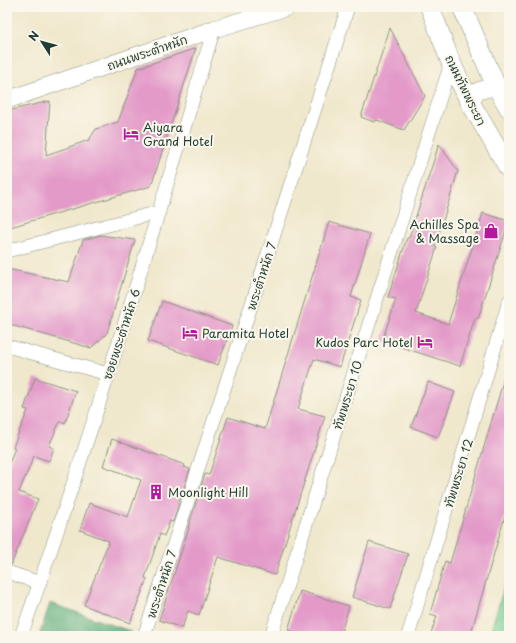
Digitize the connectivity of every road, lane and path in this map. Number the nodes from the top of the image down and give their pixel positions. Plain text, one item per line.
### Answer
1 (287, 7) edge
2 (348, 7) edge
3 (430, 7) edge
4 (462, 7) edge
5 (214, 29) junction
6 (451, 63) junction
7 (496, 86) junction
8 (7, 100) edge
9 (470, 102) junction
10 (509, 108) edge
11 (509, 169) edge
12 (159, 212) junction
13 (7, 251) edge
14 (508, 306) edge
15 (7, 346) edge
16 (108, 374) junction
17 (7, 572) edge
18 (40, 583) junction
19 (21, 636) edge
20 (144, 636) edge
21 (271, 636) edge
22 (408, 636) edge

1 - 5 street, ถนนพระตำหนัก
2 - 20 street, พระตำหนัก 7
3 - 6 main road, ถนนทัพพระยา
4 - 7 main road
5 - 8 street, ถนนพระตำหนัก
5 - 12 street, ซอยพระตำหนัก 6
6 - 9 main road, ถนนทัพพระยา
6 - 21 street, ทัพพระยา 10
7 - 9 street
7 - 10 main road
9 - 11 main road, ถนนทัพพระยา
12 - 13 street
12 - 16 street, ซอยพระตำหนัก 6
14 - 22 street, ทัพพระยา 12
15 - 16 street
16 - 18 street, ซอยพระตำหนัก 6
17 - 18 street
18 - 19 street, ซอยพระตำหนัก 6

